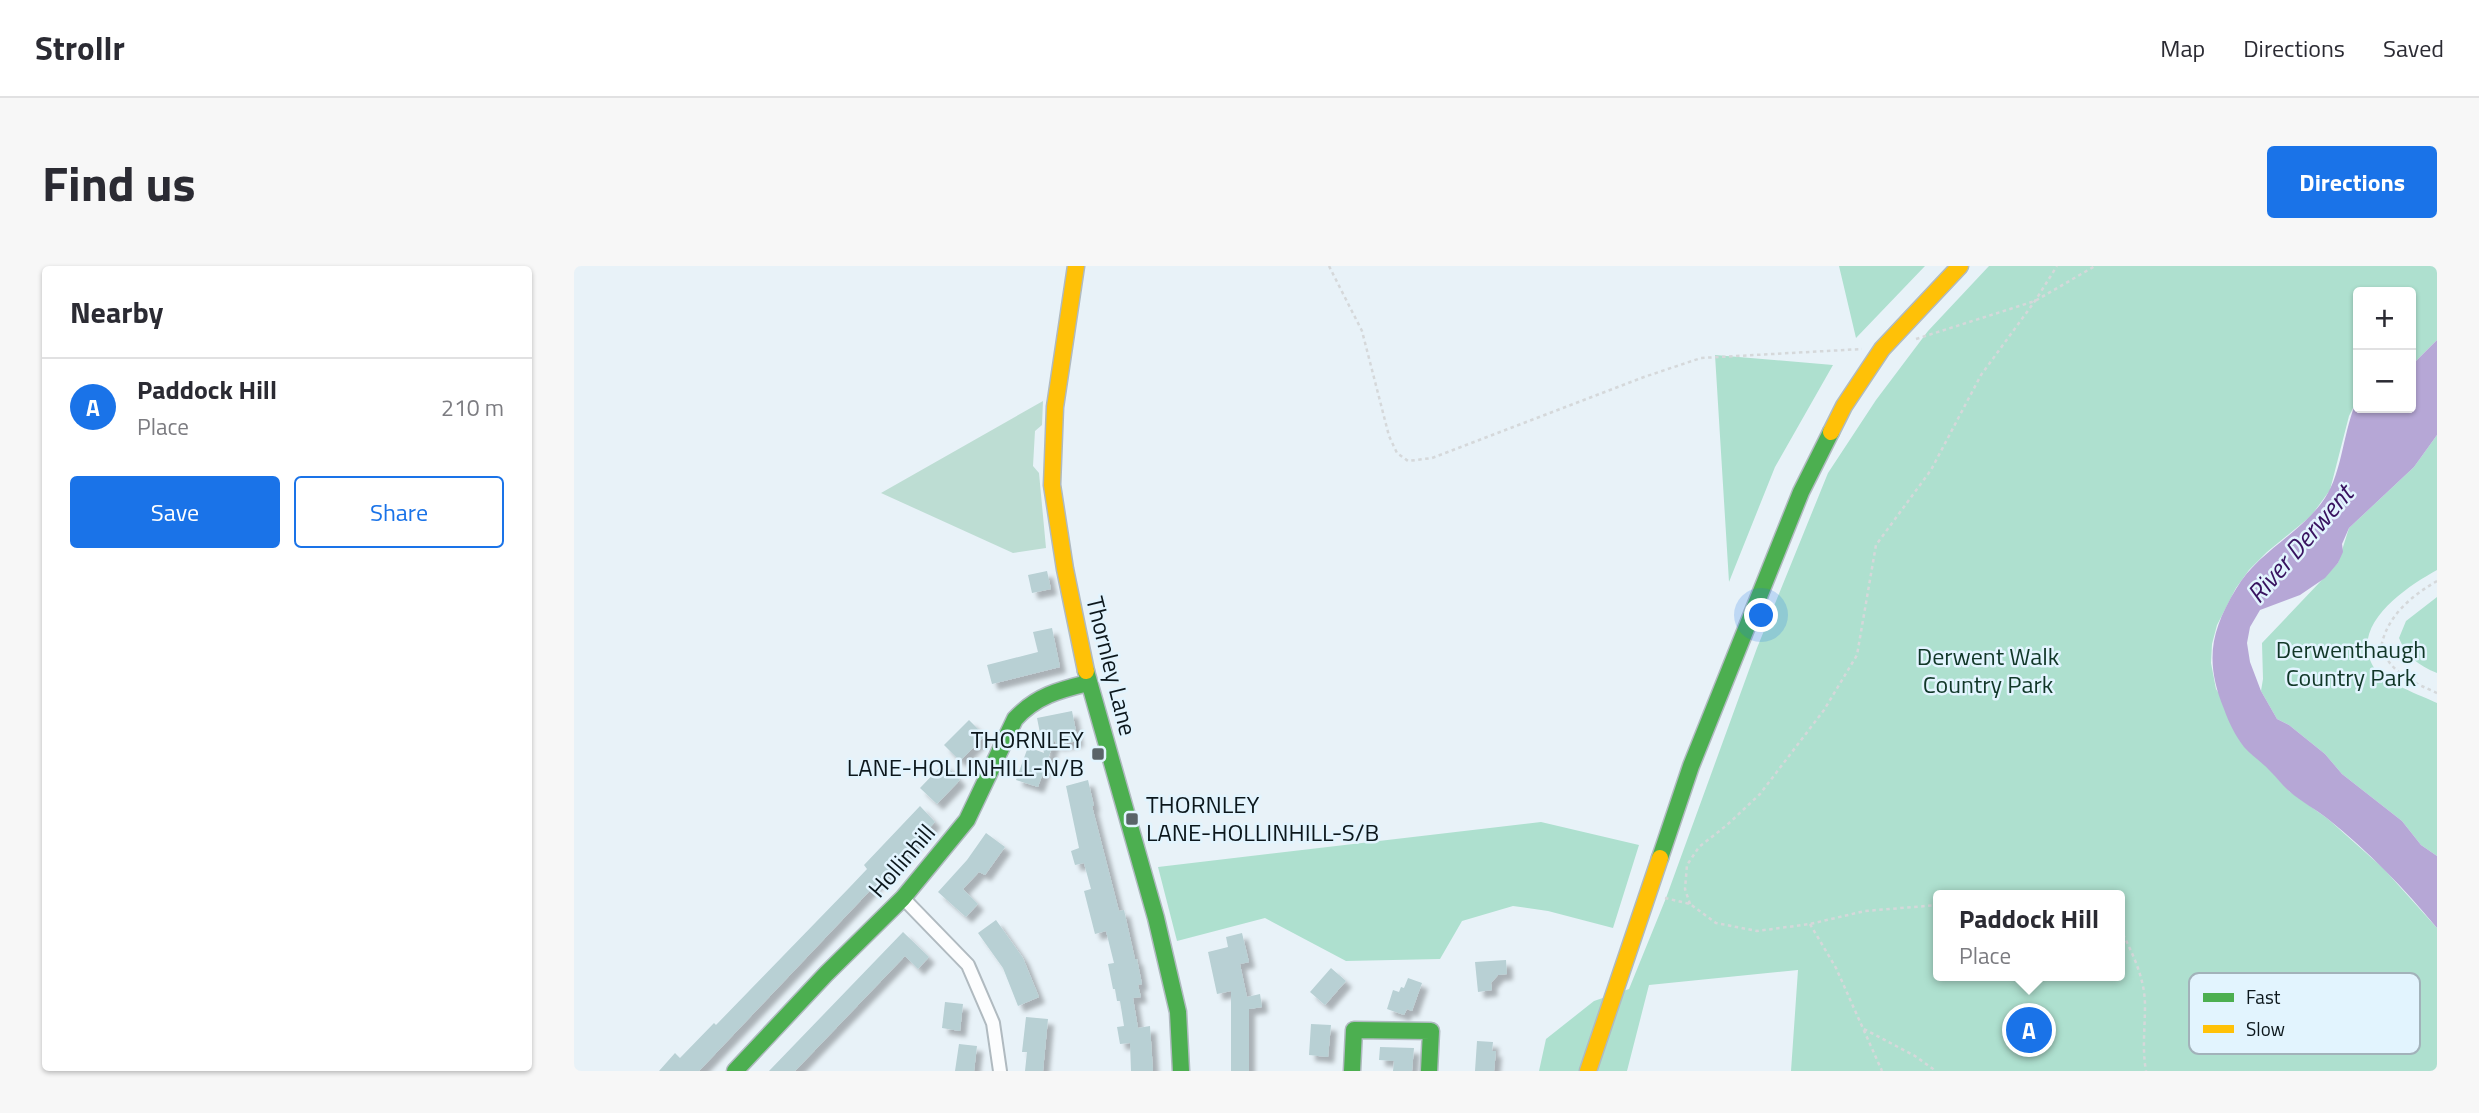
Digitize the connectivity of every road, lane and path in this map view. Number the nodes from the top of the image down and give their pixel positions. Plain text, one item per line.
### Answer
1 (1076, 266) edge
2 (1329, 266) edge
3 (1960, 266) edge
4 (2057, 266) edge
5 (2095, 266) edge
6 (2035, 301) junction
7 (1907, 341) dead end
8 (1882, 349) junction
9 (2437, 581) edge
10 (1088, 683) junction
11 (2437, 693) edge
12 (1648, 895) junction
13 (903, 898) junction
14 (1690, 904) junction
15 (1933, 905) edge
16 (1810, 924) junction
17 (2125, 938) edge
18 (1864, 1029) junction
19 (734, 1071) edge
20 (1000, 1071) edge
21 (1181, 1071) edge
22 (1352, 1071) edge
23 (1429, 1071) edge
24 (1588, 1071) edge
25 (1882, 1071) edge
26 (1936, 1071) edge
27 (2146, 1071) edge

1 - 10 street, Thornley Lane
2 - 8 path
3 - 8 street
4 - 6 path
5 - 6 path
6 - 7 path
6 - 14 path
8 - 12 street
9 - 11 path
10 - 13 street, Hollinhill
10 - 21 street, Thornley Lane
12 - 14 path
12 - 24 street
13 - 19 street, Hollinhill
13 - 20 street
14 - 16 path
15 - 16 path
16 - 18 path
17 - 27 path
18 - 25 path
18 - 26 path
22 - 23 street

